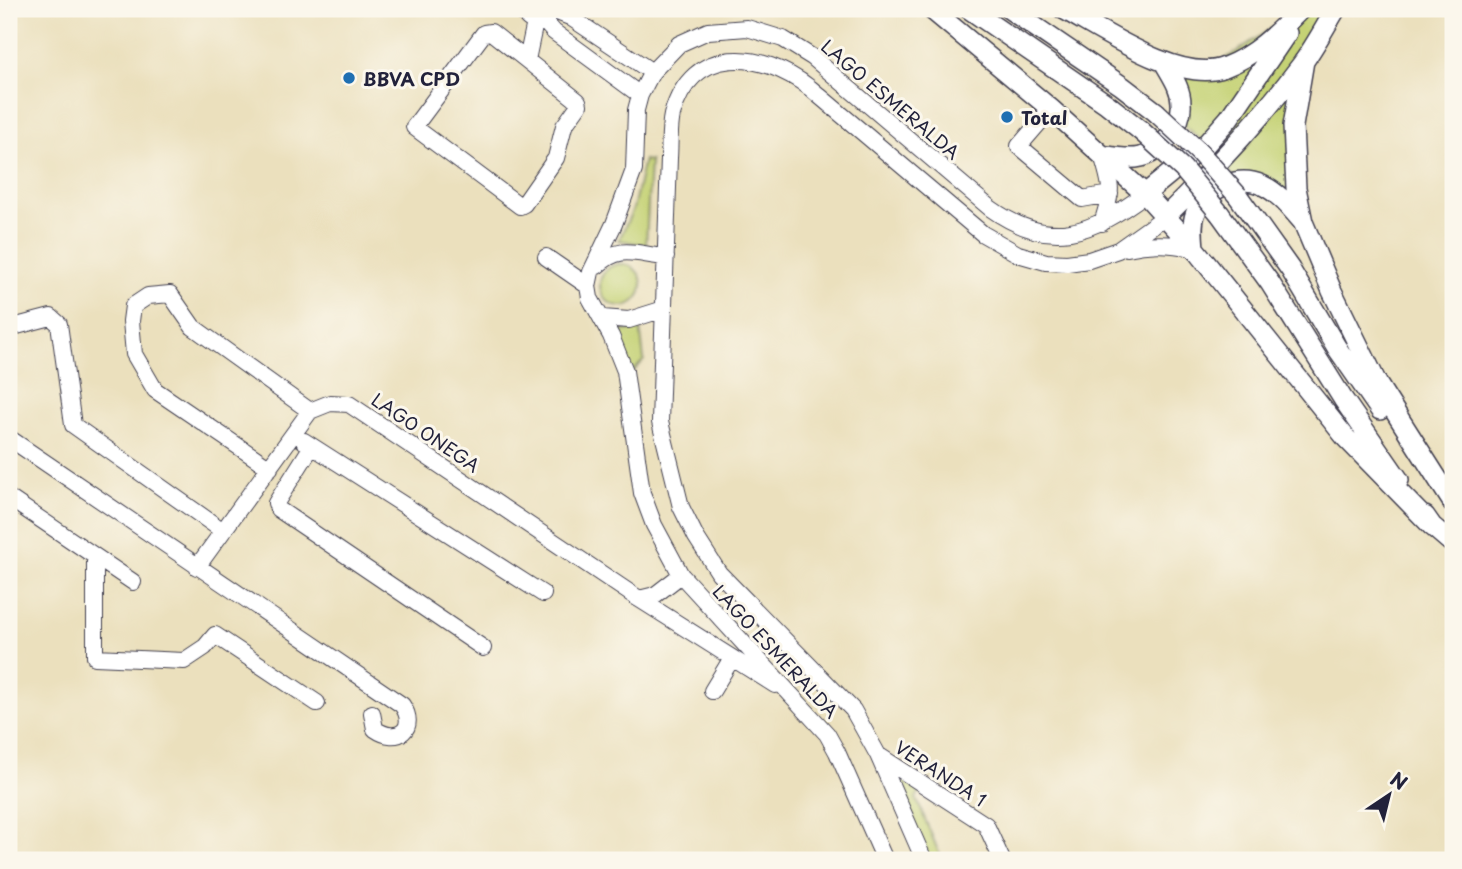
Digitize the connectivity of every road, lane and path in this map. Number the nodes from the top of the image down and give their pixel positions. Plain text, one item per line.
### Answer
1 (523, 9) edge
2 (931, 9) edge
3 (969, 9) edge
4 (1009, 9) edge
5 (1063, 9) edge
6 (1301, 9) edge
7 (1336, 9) edge
8 (545, 15) edge
9 (527, 60) junction
10 (1304, 61) junction
11 (1164, 62) junction
12 (652, 72) junction
13 (640, 95) junction
14 (1051, 109) junction
15 (1102, 155) junction
16 (1189, 158) junction
17 (1110, 194) junction
18 (1145, 194) junction
19 (1166, 216) junction
20 (1303, 222) junction
21 (1102, 223) junction
22 (608, 238) junction
23 (1194, 248) junction
24 (1118, 250) junction
25 (620, 251) junction
26 (546, 257) dead end
27 (666, 257) junction
28 (589, 279) junction
29 (664, 309) junction
30 (602, 318) junction
31 (9, 328) edge
32 (310, 411) junction
33 (293, 434) junction
34 (9, 438) edge
35 (312, 446) junction
36 (270, 468) junction
37 (9, 498) edge
38 (1453, 504) edge
39 (1432, 526) junction
40 (223, 531) junction
41 (1453, 544) edge
42 (95, 557) junction
43 (197, 567) junction
44 (681, 575) junction
45 (133, 582) dead end
46 (543, 594) dead end
47 (639, 599) junction
48 (483, 648) dead end
49 (732, 657) junction
50 (712, 691) dead end
51 (797, 699) junction
52 (317, 703) dead end
53 (372, 713) dead end
54 (878, 755) junction
55 (885, 860) edge
56 (924, 860) edge
57 (1002, 860) edge

1 - 8 street
2 - 14 main road
3 - 39 main road, bridge
4 - 38 main road, bridge
5 - 11 main road
6 - 11 main road
6 - 16 main road
7 - 10 main road
8 - 9 street
8 - 12 street
8 - 13 street
9 - 9 street
10 - 19 main road
10 - 20 main road
11 - 15 main road
12 - 13 street, LAGO ESMERALDA
12 - 21 street, LAGO ESMERALDA
13 - 22 street, LAGO ESMERALDA
14 - 15 main road
14 - 17 street
15 - 17 street
15 - 18 main road
16 - 18 main road
16 - 19 main road
17 - 21 street
18 - 19 main road
18 - 21 street, LAGO ESMERALDA
19 - 23 main road
19 - 24 street, LAGO ESMERALDA
20 - 23 main road
20 - 38 main road
22 - 25 street
22 - 28 street, LAGO ESMERALDA
23 - 24 street
23 - 39 main road
24 - 27 street, LAGO ESMERALDA
25 - 27 street
25 - 28 street
26 - 28 street
27 - 29 street, LAGO ESMERALDA
28 - 30 street, LAGO ESMERALDA
29 - 30 street
29 - 54 street, LAGO ESMERALDA
30 - 44 street, LAGO ESMERALDA
31 - 40 street
32 - 33 street
32 - 36 street
32 - 47 street, LAGO ONEGA
33 - 35 street
33 - 36 street
34 - 43 street
35 - 46 street
35 - 48 street
36 - 40 street
37 - 42 street
39 - 41 main road
40 - 43 street
42 - 45 street
42 - 52 street
43 - 53 street
44 - 47 street
44 - 51 street, LAGO ESMERALDA
47 - 49 street, LAGO ONEGA
49 - 50 street
49 - 51 street, LAGO ONEGA
51 - 55 street, LAGO ESMERALDA
54 - 56 street, LAGO ESMERALDA
54 - 57 street, VERANDA 1

